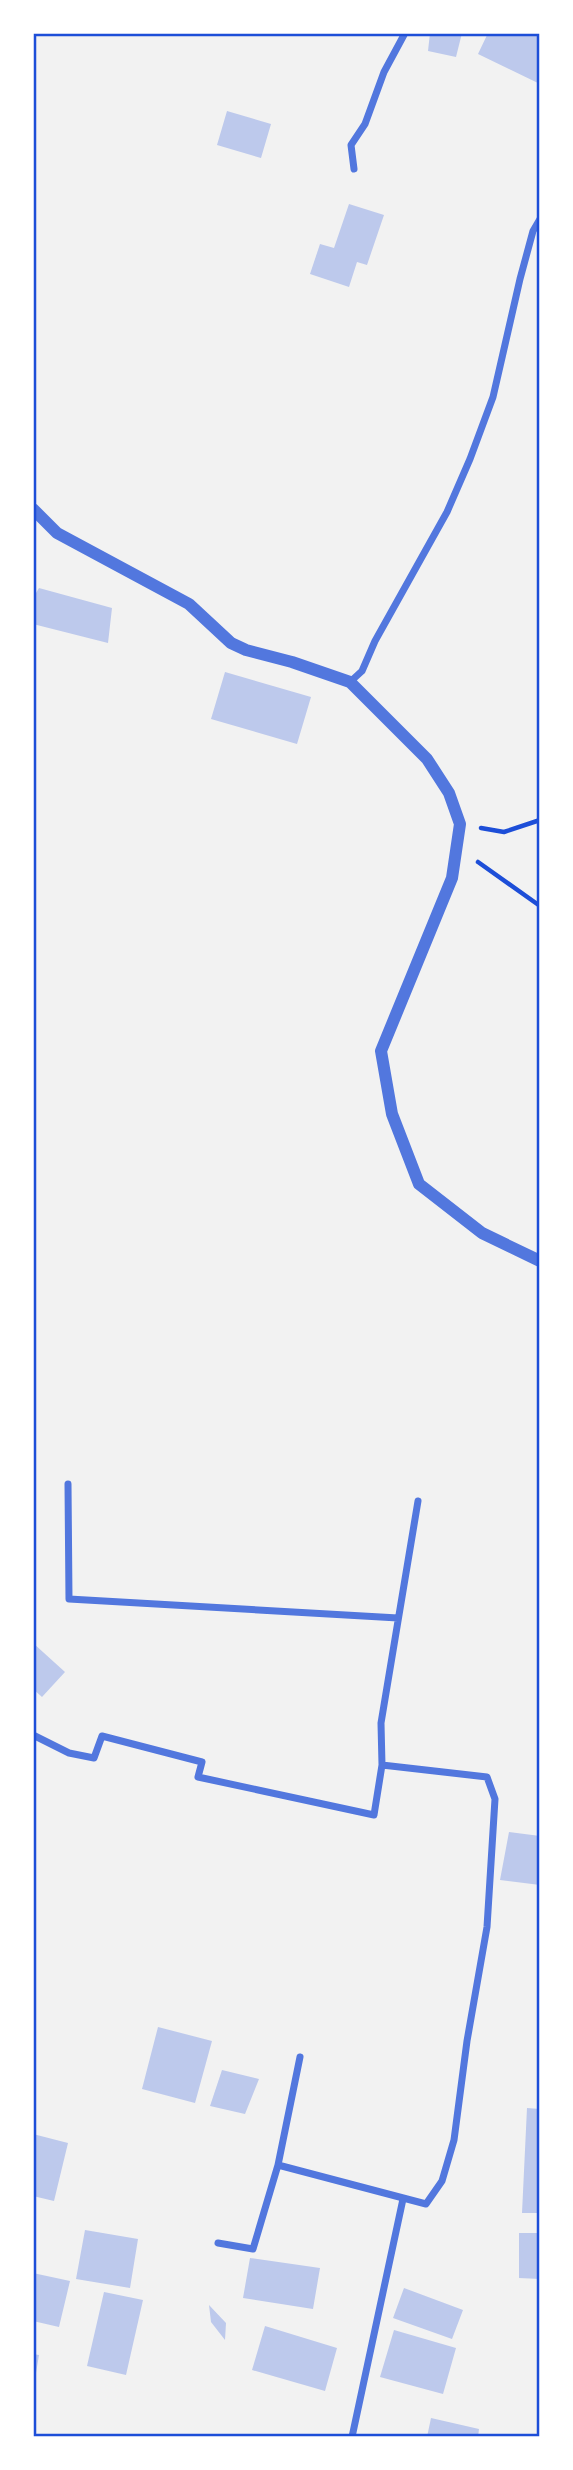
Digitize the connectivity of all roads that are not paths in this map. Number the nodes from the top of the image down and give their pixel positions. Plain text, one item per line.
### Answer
1 (404, 33) edge
2 (354, 169) dead end
3 (540, 219) edge
4 (33, 509) edge
5 (349, 682) junction
6 (540, 1261) edge
7 (68, 1484) dead end
8 (418, 1501) dead end
9 (398, 1618) junction
10 (33, 1735) edge
11 (382, 1765) junction
12 (300, 2057) dead end
13 (278, 2165) junction
14 (403, 2199) junction
15 (218, 2243) dead end
16 (352, 2437) edge

1 - 2 street
3 - 5 street
4 - 5 street
5 - 6 street
7 - 9 street
8 - 9 street
9 - 11 street
10 - 11 street
11 - 14 street
12 - 13 street
13 - 14 street
13 - 15 street
14 - 16 street

